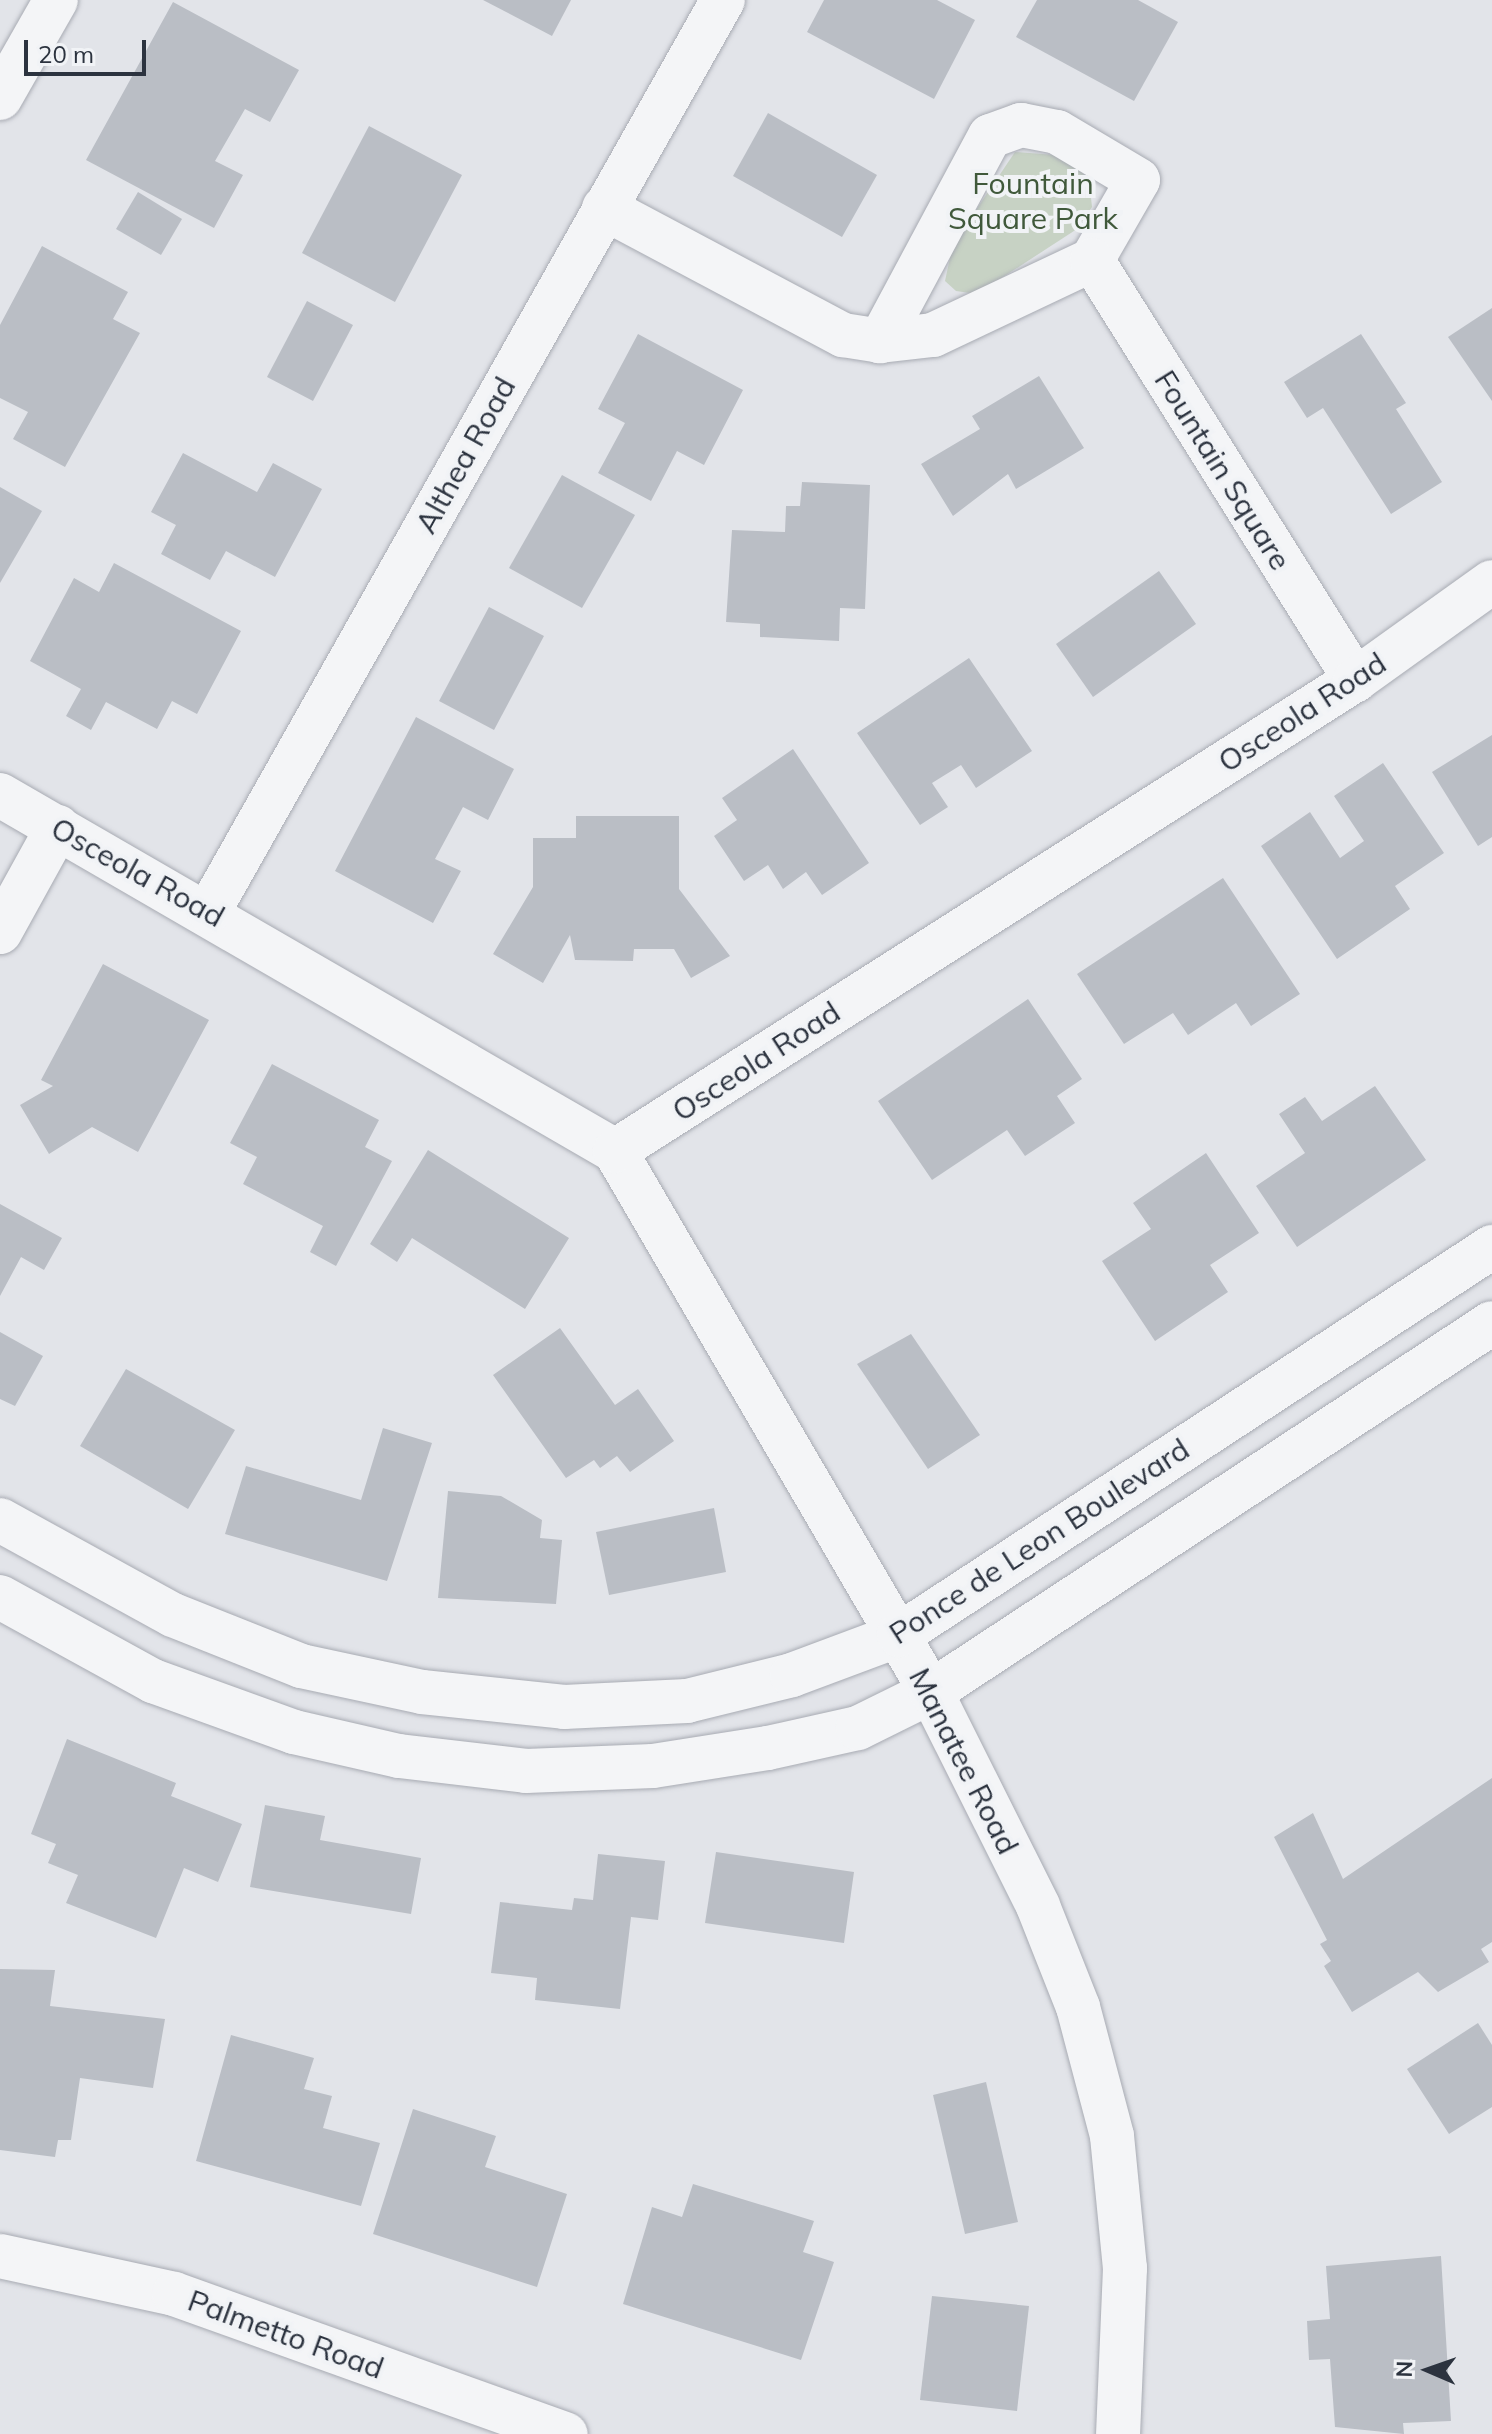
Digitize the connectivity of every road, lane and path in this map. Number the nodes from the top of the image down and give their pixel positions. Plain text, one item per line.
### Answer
1 (56, 0) edge
2 (723, 0) edge
3 (0, 98) edge
4 (604, 208) junction
5 (1092, 260) junction
6 (880, 341) junction
7 (1492, 582) edge
8 (1355, 680) junction
9 (0, 795) edge
10 (58, 827) junction
11 (209, 911) junction
12 (0, 932) edge
13 (615, 1151) junction
14 (1492, 1247) edge
15 (1492, 1323) edge
16 (0, 1520) edge
17 (0, 1597) edge
18 (899, 1635) junction
19 (931, 1692) junction
20 (0, 2256) edge
21 (566, 2434) edge
22 (1118, 2434) edge

1 - 3 street
2 - 4 street, Althea Road
4 - 6 street
4 - 11 street, Althea Road
5 - 6 street
5 - 6 street
5 - 8 street, Fountain Square
7 - 8 street, Osceola Road
8 - 13 street, Osceola Road
9 - 10 street, Osceola Road
10 - 11 street, Osceola Road
10 - 12 street
11 - 13 street, Osceola Road
13 - 18 street, Manatee Road
14 - 18 street, Ponce de Leon Boulevard
15 - 19 street
16 - 18 street, Ponce de Leon Boulevard
17 - 19 street
18 - 19 street, Manatee Road
19 - 22 street, Manatee Road
20 - 21 street, Palmetto Road

